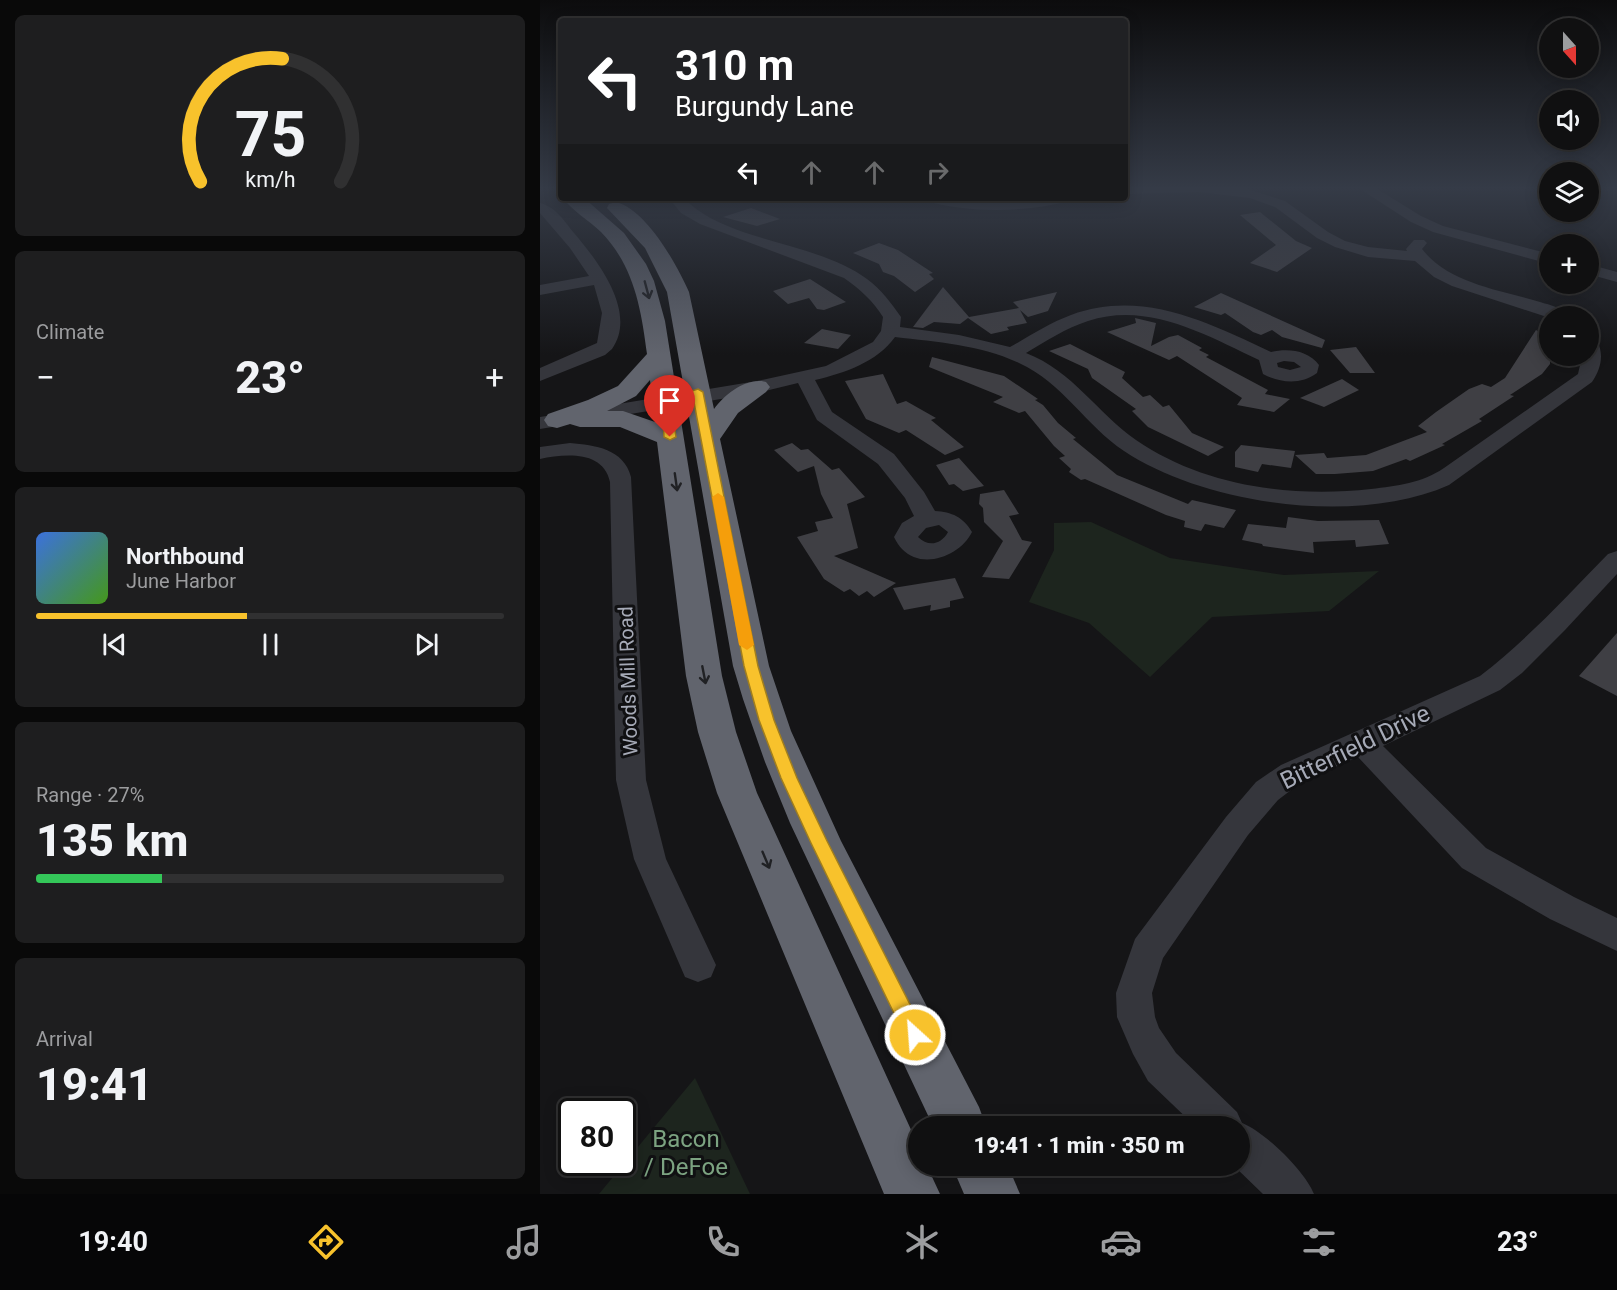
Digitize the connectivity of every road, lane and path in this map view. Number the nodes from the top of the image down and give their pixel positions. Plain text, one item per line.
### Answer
1 (573, 243) edge
2 (622, 243) edge
3 (651, 243) edge
4 (765, 243) edge
5 (1337, 243) edge
6 (1418, 243) edge
7 (1491, 243) edge
8 (1417, 256) junction
9 (1539, 256) edge
10 (1599, 272) edge
11 (1617, 277) edge
12 (600, 279) junction
13 (540, 291) edge
14 (1539, 307) edge
15 (890, 332) junction
16 (1011, 354) junction
17 (659, 355) junction
18 (1270, 358) dead end
19 (1592, 366) edge
20 (540, 375) edge
21 (804, 376) junction
22 (757, 385) junction
23 (685, 399) junction
24 (548, 421) edge
25 (707, 438) junction
26 (540, 453) edge
27 (927, 519) dead end
28 (1617, 559) edge
29 (1362, 743) junction
30 (1617, 935) edge
31 (698, 965) dead end
32 (955, 1116) edge
33 (1213, 1116) edge
34 (1250, 1153) edge
35 (984, 1176) edge
36 (912, 1194) edge
37 (993, 1194) edge
38 (1293, 1194) edge

1 - 12 street
2 -> 17 highway
3 - 23 highway
4 - 15 street
5 - 8 street
6 - 8 street
7 - 9 street
8 - 14 street
10 - 11 street
12 - 13 street
12 - 20 street
15 - 16 street
15 - 21 street
16 - 18 street
16 - 19 street
17 - 23 highway
17 - 24 highway
21 - 22 street
21 - 27 street
22 - 23 highway
22 - 25 highway
23 - 24 street
23 - 24 highway
23 - 25 highway
23 -> 36 highway
25 - 32 highway
26 - 31 street, Woods Mill Road
28 - 29 street, Bitterfield Drive
29 - 30 street
29 - 33 street, Bitterfield Drive
34 - 38 street
35 - 37 highway

